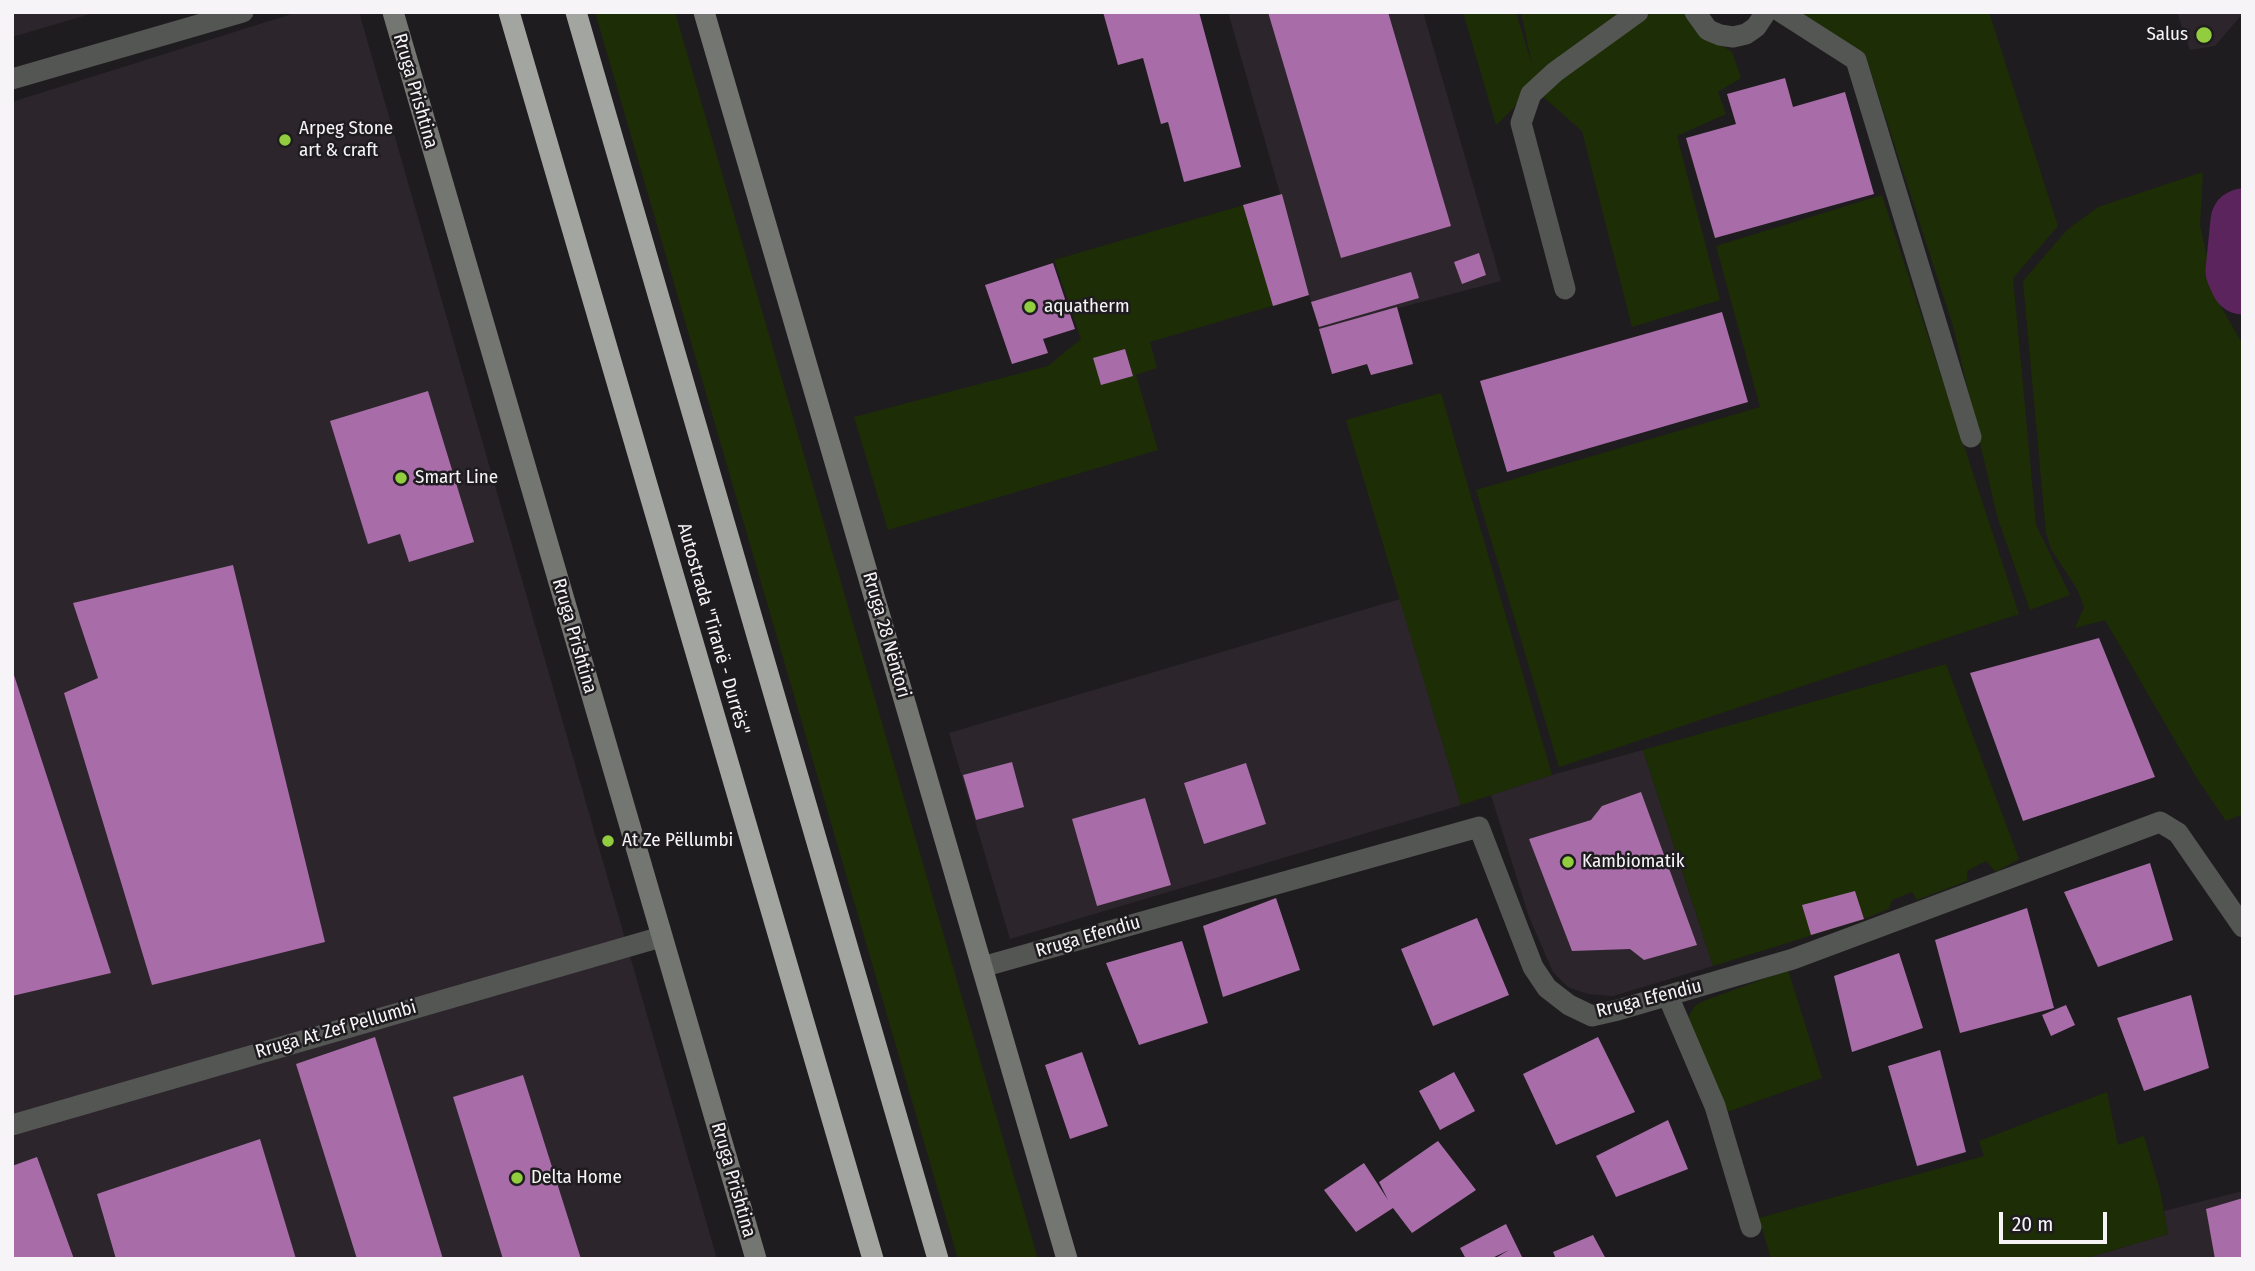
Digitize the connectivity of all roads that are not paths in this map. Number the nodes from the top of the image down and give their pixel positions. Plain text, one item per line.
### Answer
1 (243, 12) edge
2 (393, 12) edge
3 (509, 12) edge
4 (576, 12) edge
5 (704, 12) edge
6 (1637, 12) edge
7 (1695, 12) edge
8 (1766, 12) edge
9 (1782, 12) edge
10 (12, 79) edge
11 (1565, 289) dead end
12 (1971, 437) dead end
13 (2243, 927) edge
14 (661, 937) junction
15 (982, 967) junction
16 (1668, 996) junction
17 (12, 1125) edge
18 (1751, 1227) dead end
19 (756, 1259) edge
20 (873, 1259) edge
21 (938, 1259) edge
22 (1067, 1259) edge

1 - 10 street
2 - 14 main road, Rruga Prishtina
3 - 20 highway, Autostrada "Tiranë - Durrës"
4 - 21 highway
5 - 15 main road, Rruga 28 Nëntori
6 - 11 street
7 - 8 street
9 - 12 street
13 - 16 street, Rruga Efendiu
14 - 17 street, Rruga At Zef Pellumbi
14 - 19 main road, Rruga Prishtina
15 - 16 street, Rruga Efendiu
15 - 22 main road, Rruga 28 Nëntori
16 - 18 street

